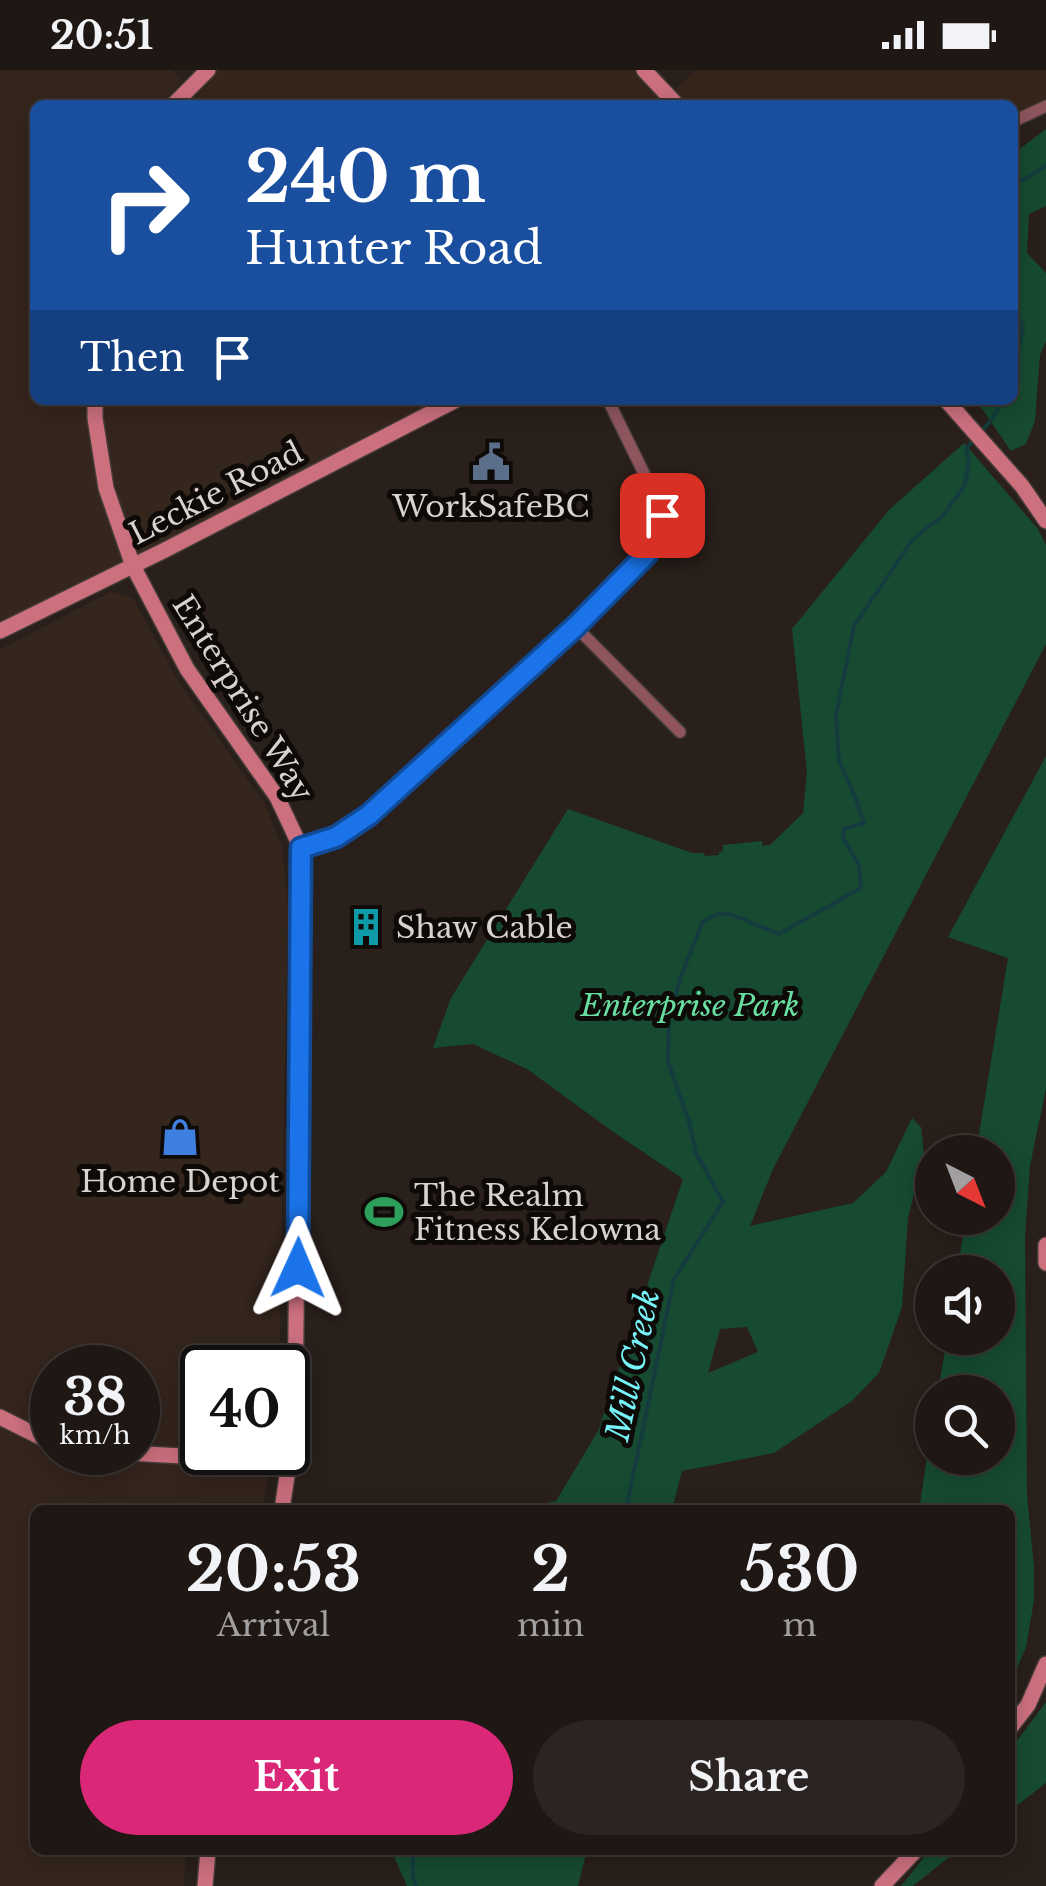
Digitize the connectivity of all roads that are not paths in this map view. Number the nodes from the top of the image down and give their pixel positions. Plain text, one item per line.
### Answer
1 (208, 70) edge
2 (644, 70) edge
3 (177, 100) edge
4 (671, 100) edge
5 (1046, 106) edge
6 (1018, 119) edge
7 (96, 405) edge
8 (446, 405) edge
9 (610, 405) edge
10 (950, 405) edge
11 (1046, 521) edge
12 (132, 566) junction
13 (576, 626) junction
14 (0, 631) edge
15 (680, 732) dead end
16 (301, 848) junction
17 (1046, 1245) edge
18 (1046, 1263) edge
19 (297, 1345) edge
20 (0, 1417) edge
21 (30, 1432) edge
22 (287, 1475) edge
23 (283, 1505) edge
24 (1046, 1664) edge
25 (1015, 1722) edge
26 (207, 1855) edge
27 (911, 1855) edge
28 (204, 1886) edge
29 (882, 1886) edge

1 - 3 street
2 - 4 street
5 - 6 street
7 - 12 street, Enterprise Way
8 - 12 street, Leckie Road
9 - 13 street
10 - 11 street
12 - 14 street, Leckie Road
12 - 16 street, Enterprise Way
13 - 15 street
13 - 16 street
16 - 19 street, Enterprise Way
17 - 18 street
20 - 21 street
22 - 23 street, Enterprise Way
24 - 25 street
26 - 28 street
27 - 29 street

